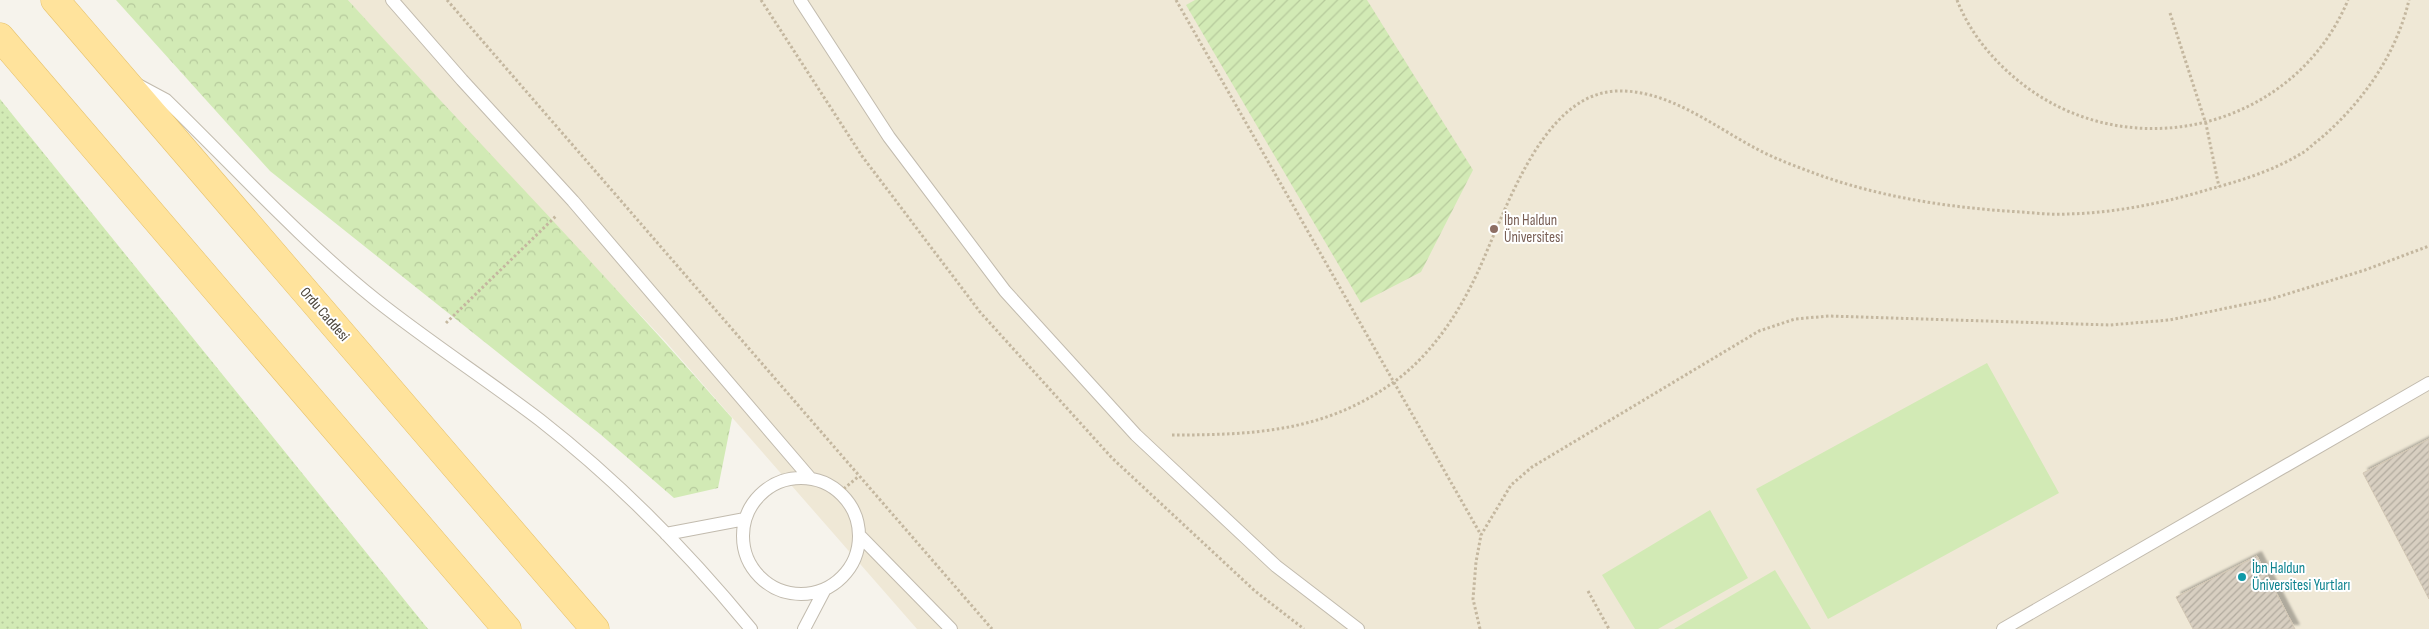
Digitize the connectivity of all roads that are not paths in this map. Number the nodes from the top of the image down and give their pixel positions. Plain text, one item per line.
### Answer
1 (55, 0) edge
2 (392, 0) edge
3 (800, 0) edge
4 (0, 37) edge
5 (118, 74) junction
6 (2429, 384) edge
7 (810, 478) junction
8 (745, 519) junction
9 (666, 534) junction
10 (860, 536) junction
11 (825, 589) junction
12 (507, 629) edge
13 (595, 629) edge
14 (751, 629) edge
15 (804, 629) edge
16 (951, 629) edge
17 (1358, 629) edge
18 (2003, 629) edge

1 - 5 main road, Ordu Caddesi
2 - 7 lane
3 - 17 lane
4 - 12 main road
5 - 9 lane
5 - 13 main road, Ordu Caddesi
6 - 18 lane
7 - 8 lane
7 - 10 lane
8 - 9 lane
8 - 11 lane
9 - 14 lane
10 - 11 lane
10 - 16 lane
11 - 15 lane

